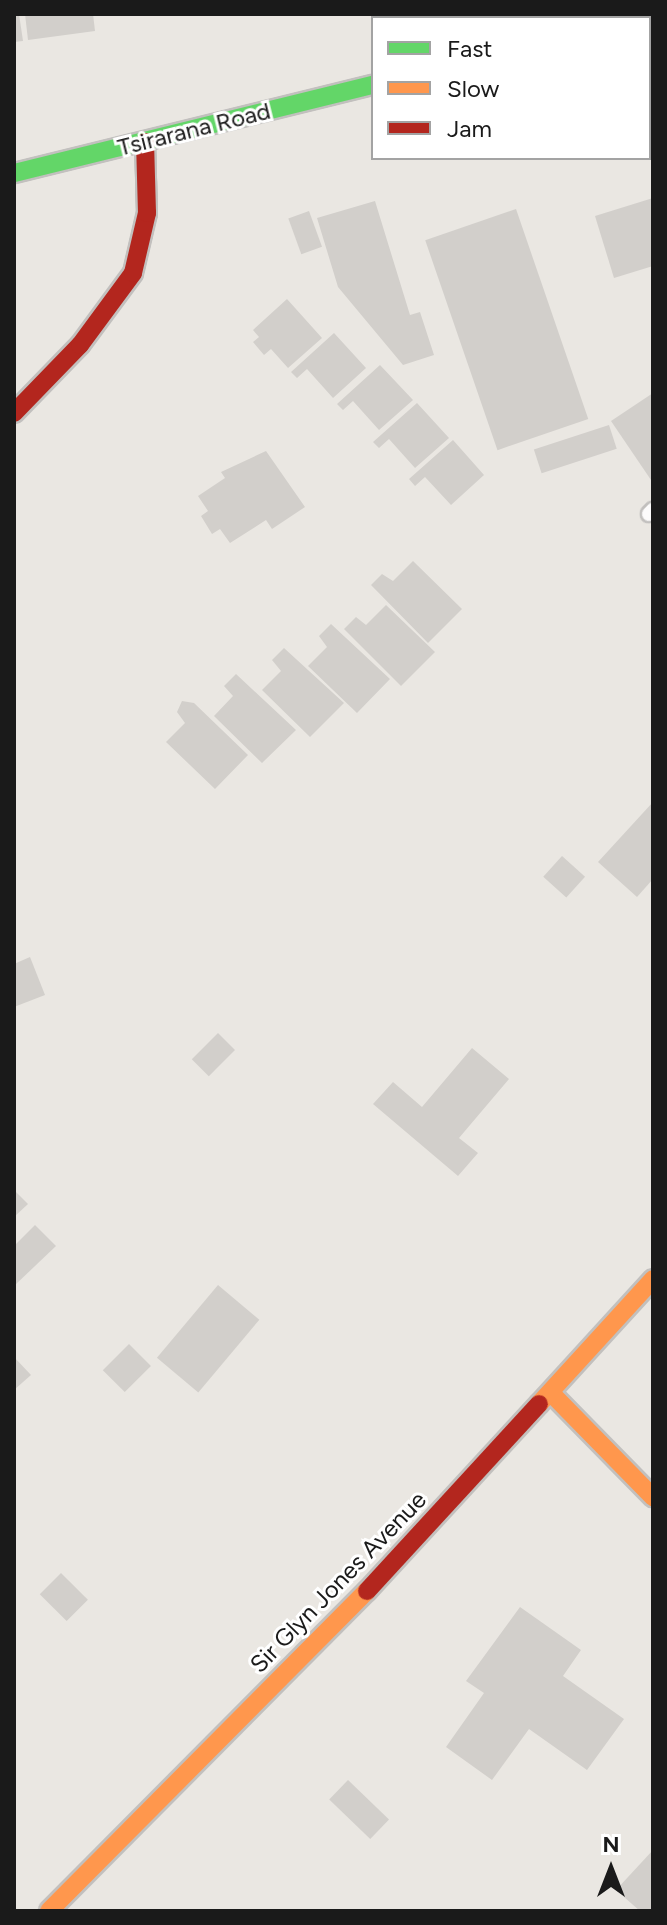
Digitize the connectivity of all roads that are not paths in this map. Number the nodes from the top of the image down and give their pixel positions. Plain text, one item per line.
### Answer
1 (371, 86) edge
2 (145, 142) junction
3 (14, 173) edge
4 (14, 413) edge
5 (653, 1279) edge
6 (551, 1393) junction
7 (653, 1497) edge
8 (49, 1911) edge

1 - 2 main road, Tsirarana Road
2 - 3 main road, Tsirarana Road
2 - 4 main road
5 - 6 main road, Sir Glyn Jones Avenue
6 - 7 main road
6 - 8 main road, Sir Glyn Jones Avenue

